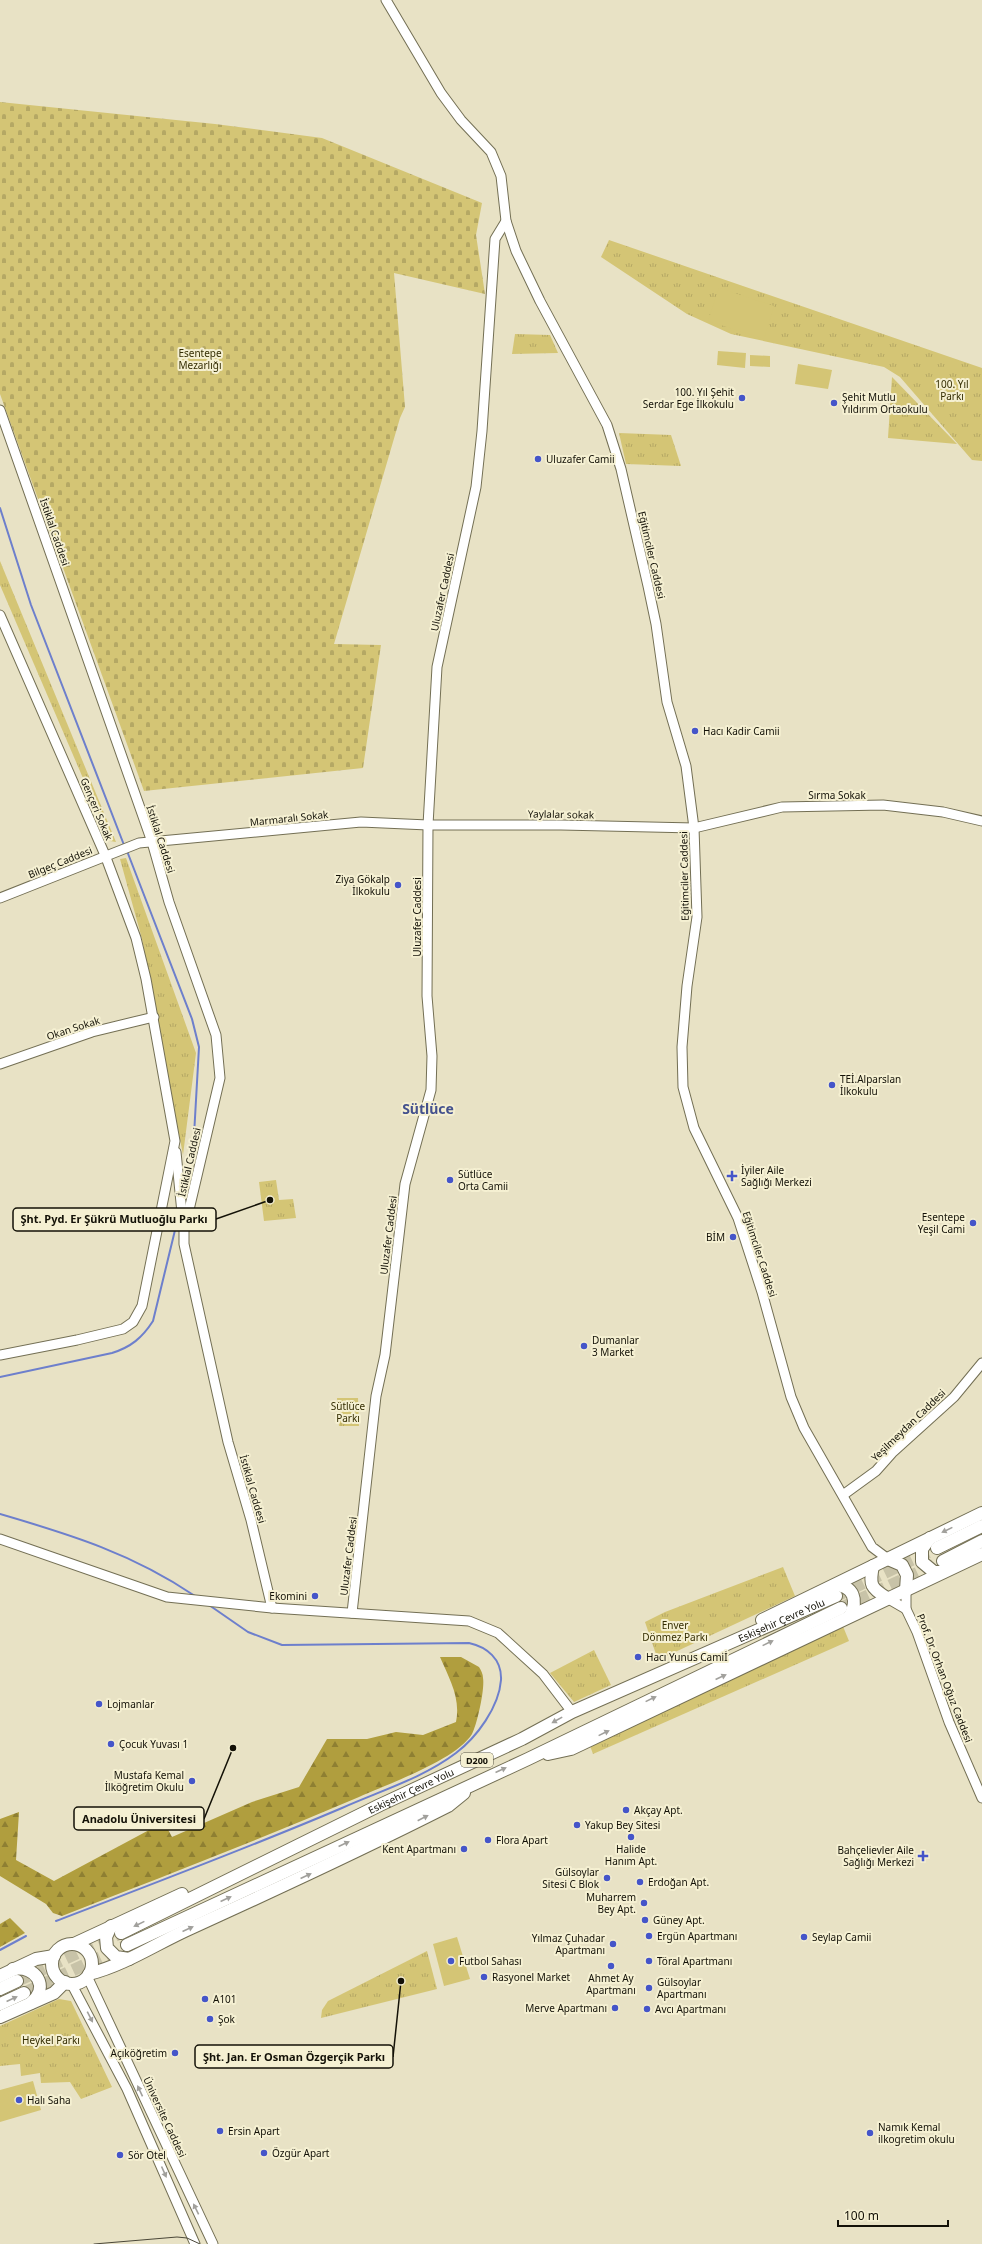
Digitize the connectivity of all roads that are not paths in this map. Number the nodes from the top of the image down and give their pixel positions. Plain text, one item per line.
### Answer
1 (386, 0) edge
2 (506, 221) junction
3 (0, 410) edge
4 (0, 615) edge
5 (982, 821) edge
6 (428, 826) junction
7 (694, 828) junction
8 (152, 842) junction
9 (105, 855) junction
10 (0, 898) edge
11 (154, 1018) junction
12 (0, 1064) edge
13 (175, 1141) junction
14 (184, 1232) junction
15 (0, 1355) edge
16 (982, 1363) edge
17 (843, 1495) junction
18 (982, 1513) edge
19 (982, 1526) edge
20 (0, 1539) edge
21 (982, 1541) edge
22 (934, 1543) junction
23 (872, 1547) junction
24 (982, 1554) edge
25 (888, 1559) junction
26 (873, 1566) junction
27 (943, 1566) junction
28 (836, 1590) junction
29 (906, 1590) junction
30 (887, 1598) junction
31 (272, 1608) junction
32 (906, 1609) junction
33 (846, 1612) junction
34 (352, 1613) junction
35 (572, 1712) junction
36 (483, 1779) junction
37 (982, 1798) edge
38 (380, 1805) junction
39 (110, 1926) junction
40 (121, 1933) tunnel mouth
41 (74, 1944) junction
42 (127, 1945) tunnel mouth
43 (54, 1956) junction
44 (129, 1959) junction
45 (15, 1975) junction
46 (88, 1975) junction
47 (0, 1976) edge
48 (68, 1983) junction
49 (0, 1989) edge
50 (27, 1998) junction
51 (0, 2004) edge
52 (0, 2018) edge
53 (195, 2244) edge
54 (213, 2244) edge

1 - 2 street, Eğitimciler Caddesi
2 - 6 street, Uluzafer Caddesi
2 - 7 street, Eğitimciler Caddesi
3 - 8 street, İstiklal Caddesi
4 - 9 street, Gençeri Sokak
5 - 7 street, Sırma Sokak
6 - 7 street, Yaylalar sokak
6 - 8 street, Marmaralı Sokak
6 - 34 street, Uluzafer Caddesi
7 - 17 street, Eğitimciler Caddesi
8 - 9 street, Bilgeç Caddesi
8 - 14 street, İstiklal Caddesi
9 - 10 street, Bilgeç Caddesi
9 - 11 street, Gençeri Sokak
11 - 12 street, Okan Sokak
11 - 13 street, Gençeri Sokak
13 - 14 street, Gençeri Sokak
13 - 15 street
14 - 31 street, İstiklal Caddesi
16 - 17 street, Yeşilmeydan Caddesi
17 - 23 street, Eğitimciler Caddesi
18 -> 22 highway
19 - 22 highway
20 - 31 street
21 - 27 highway
22 - 25 highway
22 - 27 highway
23 - 25 street, Eğitimciler Caddesi
23 - 26 street, Eğitimciler Caddesi
24 - 27 highway
25 - 26 highway
25 - 29 highway
26 - 28 highway, Eskişehir Çevre Yolu
26 - 30 highway
27 - 29 highway
28 - 33 highway
28 - 35 highway, Eskişehir Çevre Yolu
29 - 30 highway
29 - 32 street
30 - 32 street
30 - 33 highway, Eskişehir Çevre Yolu
31 - 34 street
32 - 37 street, Prof. Dr. Orhan Oğuz Caddesi
36 -> 33 highway, Eskişehir Çevre Yolu / D200
34 - 35 street
35 -> 38 highway, Eskişehir Çevre Yolu / D200
42 -> 36 highway, Eskişehir Çevre Yolu / D200
44 -> 36 highway
38 - 39 highway
38 -> 40 highway, Eskişehir Çevre Yolu / D200
39 - 41 highway
39 - 44 highway
41 - 43 highway
41 - 46 highway
43 - 45 highway
43 - 48 highway
44 - 46 highway
45 - 47 highway
45 - 49 highway
45 - 50 highway
46 - 48 highway
54 -> 46 street, Üniversite Caddesi
48 - 50 highway
48 -> 53 street
51 -> 50 highway
50 - 52 highway

